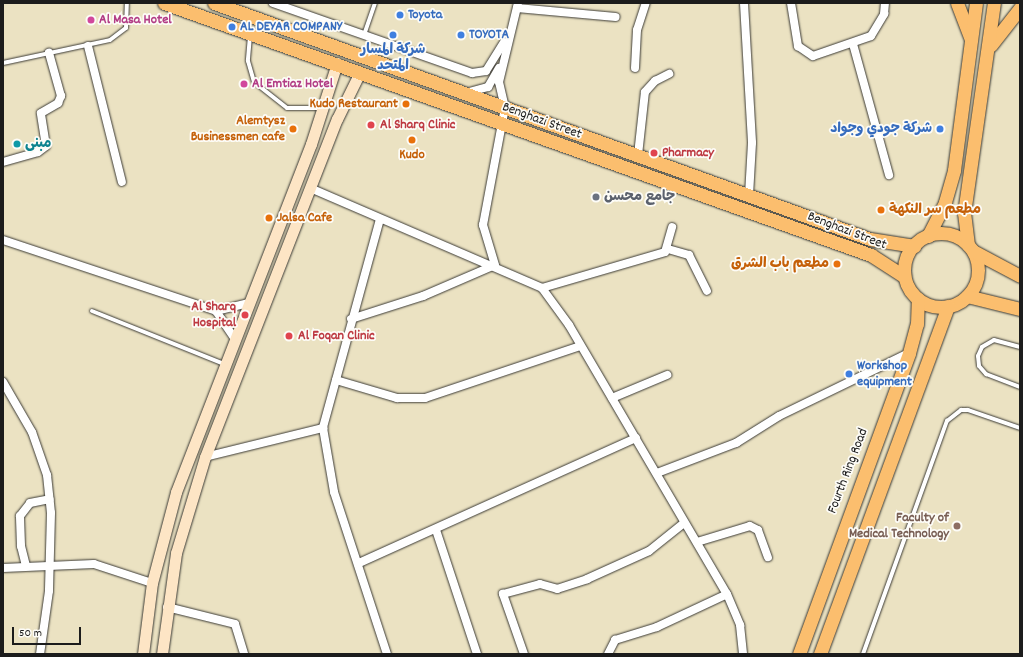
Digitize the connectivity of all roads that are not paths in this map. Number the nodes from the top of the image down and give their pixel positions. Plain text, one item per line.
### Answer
1 (127, 3) edge
2 (164, 3) edge
3 (214, 3) edge
4 (273, 3) edge
5 (375, 3) edge
6 (646, 3) edge
7 (744, 3) edge
8 (791, 3) edge
9 (885, 3) edge
10 (957, 3) edge
11 (976, 3) edge
12 (994, 3) edge
13 (517, 5) edge
14 (1020, 8) edge
15 (616, 17) dead end
16 (514, 21) junction
17 (250, 33) junction
18 (364, 35) junction
19 (972, 42) junction
20 (853, 44) junction
21 (88, 46) junction
22 (988, 50) junction
23 (49, 53) junction
24 (504, 56) junction
25 (3, 63) edge
26 (337, 63) junction
27 (635, 68) dead end
28 (360, 72) junction
29 (669, 74) dead end
30 (458, 91) junction
31 (325, 104) junction
32 (343, 106) junction
33 (505, 108) junction
34 (503, 124) junction
35 (638, 155) junction
36 (3, 162) edge
37 (889, 175) dead end
38 (122, 182) dead end
39 (310, 188) junction
40 (750, 195) junction
41 (380, 220) junction
42 (672, 227) dead end
43 (928, 236) junction
44 (3, 240) edge
45 (914, 246) junction
46 (971, 248) junction
47 (668, 249) junction
48 (495, 265) junction
49 (1020, 276) edge
50 (905, 277) junction
51 (542, 288) junction
52 (707, 291) dead end
53 (967, 296) junction
54 (918, 299) junction
55 (248, 303) junction
56 (948, 306) junction
57 (1020, 309) edge
58 (92, 311) dead end
59 (216, 311) junction
60 (351, 319) junction
61 (234, 338) junction
62 (580, 346) junction
63 (1020, 347) edge
64 (909, 353) junction
65 (225, 364) junction
66 (667, 375) dead end
67 (336, 380) junction
68 (3, 382) edge
69 (1020, 387) edge
70 (612, 398) junction
71 (323, 428) junction
72 (1020, 428) edge
73 (636, 438) junction
74 (205, 457) junction
75 (657, 473) junction
76 (50, 499) junction
77 (684, 523) junction
78 (436, 530) junction
79 (697, 542) junction
80 (768, 557) dead end
81 (359, 563) junction
82 (49, 564) junction
83 (26, 566) junction
84 (3, 568) edge
85 (152, 583) junction
86 (727, 594) junction
87 (167, 607) junction
88 (146, 630) junction
89 (164, 630) junction
90 (40, 654) edge
91 (143, 654) edge
92 (162, 654) edge
93 (244, 654) edge
94 (387, 654) edge
95 (477, 654) edge
96 (524, 654) edge
97 (608, 654) edge
98 (743, 654) edge
99 (799, 654) edge
100 (820, 654) edge
101 (863, 654) edge

1 - 21 lane
2 - 17 main road, Benghazi Street
3 - 30 main road, Benghazi Street
4 - 18 street
5 - 18 lane
6 - 27 street
7 - 40 street
8 - 20 street
9 - 20 street
10 - 19 main road
11 - 19 main road
12 - 22 main road
13 - 15 street
13 - 16 street
14 - 22 main road
16 - 18 street
16 - 24 street
17 - 26 main road, Benghazi Street
17 - 31 lane
19 - 43 main road
20 - 37 street
21 - 23 lane
21 - 38 street
22 - 46 main road
23 - 25 lane
23 - 36 street
24 - 30 street
24 - 33 street
26 - 28 main road, Benghazi Street
26 - 31 main road
28 - 32 main road
28 - 34 main road, Benghazi Street
29 - 35 street
30 - 33 main road, Benghazi Street
31 - 32 main road
31 - 55 main road
32 - 39 main road
33 - 34 street
33 - 35 main road, Benghazi Street
34 - 48 street
34 - 50 main road, Benghazi Street
35 - 40 main road, Benghazi Street
39 - 41 street
39 - 74 main road
40 - 45 main road, Benghazi Street
41 - 48 street
41 - 60 street
42 - 47 street
43 - 45 main road
43 - 46 main road
44 - 59 street
45 - 50 main road
46 - 49 main road
46 - 53 main road
47 - 51 street
47 - 52 street
48 - 51 street
48 - 60 street
50 - 54 main road
51 - 62 street
53 - 56 main road
53 - 57 main road
54 - 56 main road
54 - 64 main road, Fourth Ring Road
55 - 59 street
55 - 61 main road
56 - 100 main road
58 - 65 lane
59 - 61 street
60 - 67 street
61 - 65 main road
62 - 67 street
62 - 70 street
63 - 69 lane
64 - 75 street
64 - 99 main road, Fourth Ring Road
65 - 85 main road
66 - 70 street
67 - 71 street
68 - 76 street
70 - 73 street
71 - 74 street
71 - 81 street
72 - 101 lane
73 - 75 street
73 - 78 street
74 - 87 main road
75 - 77 street
76 - 82 street
76 - 83 street
77 - 79 street
77 - 96 street
78 - 81 street
78 - 95 street
79 - 80 street
79 - 86 street
81 - 94 street
82 - 83 street
82 - 85 street
82 - 90 street
83 - 84 street
85 - 88 main road
86 - 97 street
86 - 98 street
87 - 89 main road
87 - 93 street
88 - 89 main road
88 - 91 main road
89 - 92 main road

